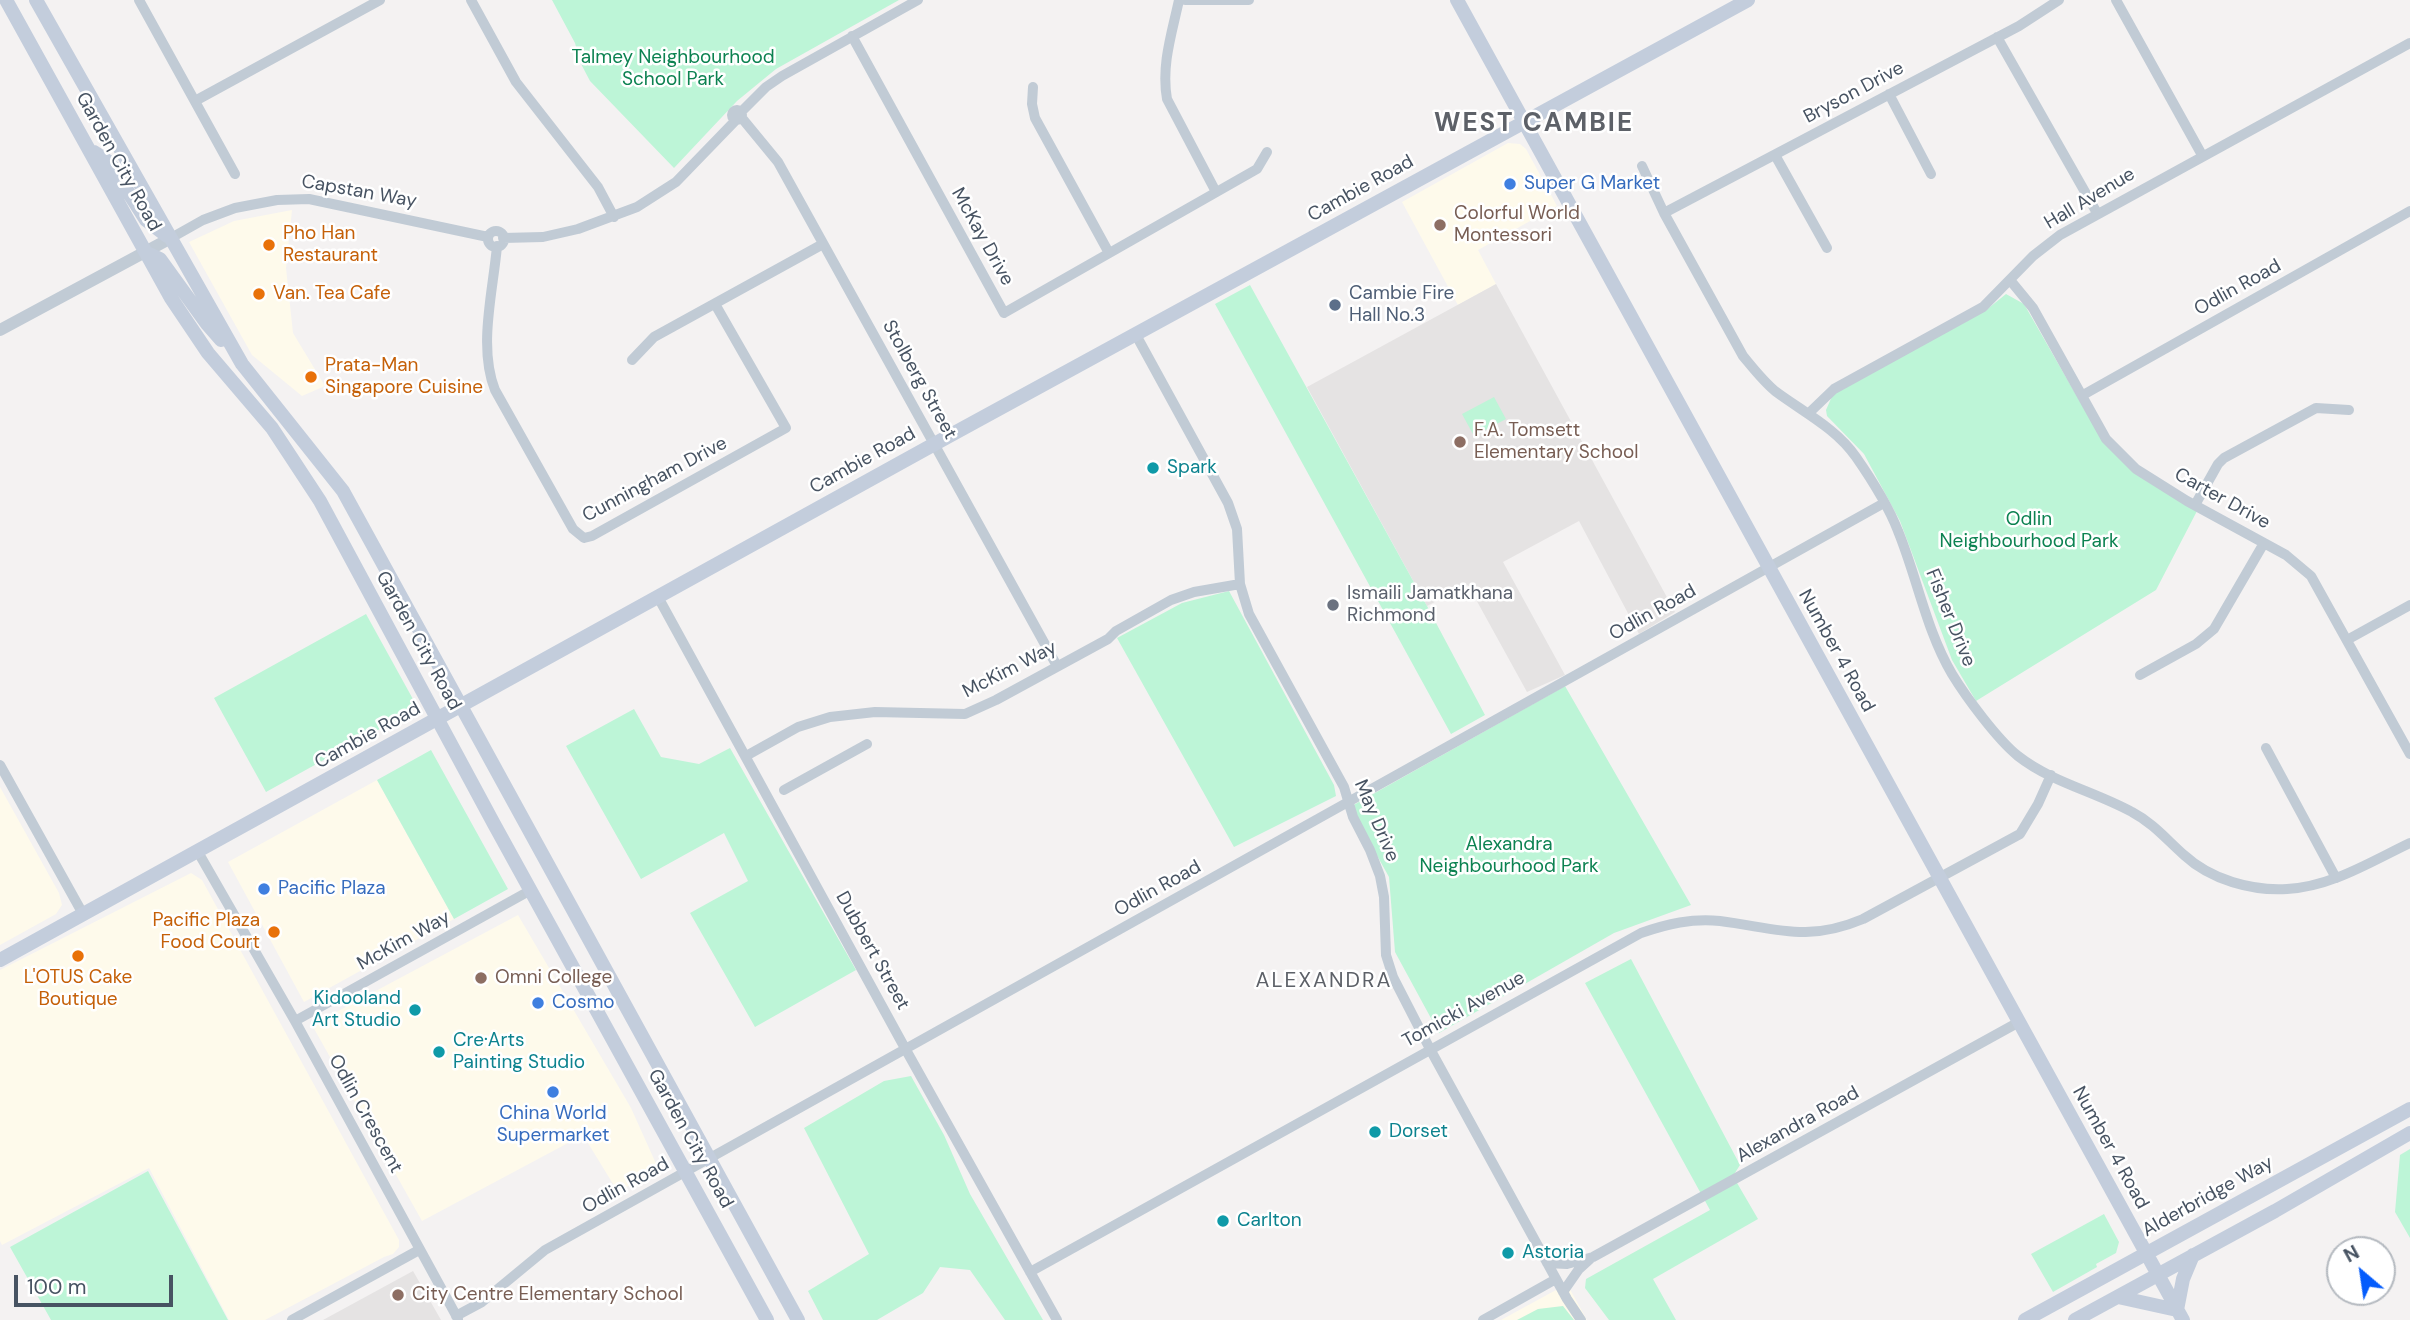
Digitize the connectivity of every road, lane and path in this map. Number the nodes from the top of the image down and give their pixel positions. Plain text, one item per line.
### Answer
1 (6, 0) edge
2 (36, 0) edge
3 (139, 0) edge
4 (380, 0) edge
5 (471, 0) edge
6 (918, 0) edge
7 (1179, 0) edge
8 (1185, 0) edge
9 (1249, 0) edge
10 (1457, 0) edge
11 (1748, 0) edge
12 (2059, 0) edge
13 (2116, 0) edge
14 (852, 36) junction
15 (1997, 37) junction
16 (2410, 43) edge
17 (1032, 87) dead end
18 (1889, 94) junction
19 (195, 101) junction
20 (739, 116) junction
21 (1525, 123) junction
22 (90, 150) junction
23 (1267, 152) dead end
24 (1774, 155) junction
25 (2202, 155) junction
26 (1642, 166) dead end
27 (236, 174) dead end
28 (1931, 174) dead end
29 (1216, 192) junction
30 (2410, 211) edge
31 (1664, 213) junction
32 (2097, 213) junction
33 (614, 217) junction
34 (170, 238) junction
35 (500, 242) junction
36 (823, 244) junction
37 (1827, 248) dead end
38 (145, 252) junction
39 (1109, 253) junction
40 (2010, 280) junction
41 (715, 304) junction
42 (0, 330) edge
43 (1136, 335) junction
44 (632, 360) dead end
45 (242, 364) junction
46 (2083, 395) junction
47 (2349, 410) dead end
48 (1809, 413) junction
49 (935, 443) junction
50 (1884, 503) junction
51 (2195, 505) junction
52 (2264, 543) junction
53 (1769, 569) junction
54 (1240, 584) junction
55 (658, 597) junction
56 (2410, 605) edge
57 (2347, 640) junction
58 (1058, 666) junction
59 (2140, 675) dead end
60 (462, 705) junction
61 (439, 719) junction
62 (867, 744) dead end
63 (2266, 748) dead end
64 (2410, 754) edge
65 (746, 756) junction
66 (0, 765) edge
67 (2051, 775) junction
68 (784, 790) dead end
69 (1348, 803) junction
70 (2410, 842) edge
71 (198, 852) junction
72 (1939, 878) junction
73 (2336, 878) junction
74 (531, 890) junction
75 (83, 914) junction
76 (0, 960) edge
77 (295, 1021) junction
78 (2019, 1022) junction
79 (1430, 1049) junction
80 (906, 1050) junction
81 (2410, 1109) edge
82 (2410, 1133) edge
83 (710, 1159) junction
84 (686, 1173) junction
85 (419, 1250) junction
86 (2146, 1253) junction
87 (2193, 1255) junction
88 (1593, 1257) junction
89 (1547, 1263) junction
90 (1030, 1272) junction
91 (2158, 1275) junction
92 (1556, 1279) junction
93 (1563, 1292) junction
94 (2118, 1297) junction
95 (2180, 1315) edge
96 (458, 1318) edge
97 (292, 1320) edge
98 (767, 1320) edge
99 (798, 1320) edge
100 (1057, 1320) edge
101 (1483, 1320) edge
102 (1581, 1320) edge
103 (2025, 1320) edge
104 (2075, 1320) edge

1 - 22 main road, Garden City Road
2 - 34 main road, Garden City Road
3 - 19 street
4 - 19 street
5 - 33 street
6 - 14 street
7 - 29 street
8 - 9 street
10 - 21 main road, Number 4 Road
11 - 21 main road, Cambie Road
12 - 15 street, Bryson Drive
13 - 25 street
14 - 20 street
14 - 39 street, McKay Drive
15 - 18 street, Bryson Drive
15 - 32 street
16 - 25 street, Hall Avenue
17 - 39 street
18 - 24 street, Bryson Drive
18 - 28 street
19 - 27 street
20 - 33 street
20 - 36 street, Stolberg Street
21 - 43 main road, Cambie Road
21 - 53 main road, Number 4 Road
22 - 34 main road
22 - 38 main road, Garden City Road
23 - 29 street, McKay Drive
24 - 31 street, Bryson Drive
24 - 37 street
25 - 32 street, Hall Avenue
26 - 31 street, Fisher Drive
29 - 39 street, McKay Drive
30 - 46 street, Odlin Road
31 - 48 street, Fisher Drive
32 - 40 street, Hall Avenue
33 - 35 street
34 - 35 street, Capstan Way
34 - 38 street, Capstan Way
34 - 45 main road, Garden City Road
35 - 41 street, Cunningham Drive
36 - 41 street
36 - 49 street, Stolberg Street
38 - 42 street, Capstan Way
38 - 45 main road
38 - 61 main road, Garden City Road
40 - 46 street, Carter Drive
40 - 48 street, Hall Avenue
41 - 44 street
43 - 49 main road, Cambie Road
43 - 54 street, May Drive
45 - 60 main road, Garden City Road
46 - 51 street, Carter Drive
47 - 51 street
48 - 50 street, Fisher Drive
49 - 55 main road, Cambie Road
49 - 58 street, Stolberg Street
50 - 53 street, Odlin Road
50 - 67 street, Fisher Drive
51 - 52 street, Carter Drive
52 - 57 street, Carter Drive
52 - 59 street
53 - 69 street, Odlin Road
53 - 72 main road, Number 4 Road
54 - 58 street, McKim Way
54 - 69 street, May Drive
55 - 60 main road, Cambie Road
55 - 65 street, Dubbert Street
56 - 57 street
57 - 64 street, Carter Drive
58 - 65 street, McKim Way
60 - 61 main road, Cambie Road
60 - 83 main road, Garden City Road
61 - 71 main road, Cambie Road
61 - 74 main road, Garden City Road
62 - 68 street
63 - 73 street
65 - 80 street, Dubbert Street
66 - 75 street
67 - 72 street, Tomicki Avenue
67 - 73 street, Fisher Drive
69 - 79 street, May Drive
69 - 80 street, Odlin Road
70 - 73 street, Fisher Drive
71 - 75 main road, Cambie Road
71 - 77 street, Odlin Crescent
72 - 78 main road, Number 4 Road
72 - 79 street, Tomicki Avenue
74 - 77 street, McKim Way
74 - 84 main road, Garden City Road
75 - 76 main road, Cambie Road
77 - 85 street, Odlin Crescent
78 - 86 main road, Number 4 Road
78 - 88 street, Alexandra Road
79 - 89 street, May Drive
79 - 90 street, Tomicki Avenue
80 - 83 street, Odlin Road
80 - 90 street, Dubbert Street
81 - 86 main road, Alderbridge Way
82 - 87 main road
83 - 84 street, Odlin Road
83 - 99 main road, Garden City Road
84 - 96 street, Odlin Road
84 - 98 main road, Garden City Road
85 - 96 street, Odlin Crescent
85 - 97 street
86 - 91 main road, Number 4 Road
86 - 103 main road, Alderbridge Way
87 - 91 main road
87 - 95 main road
88 - 89 street, Alexandra Road
88 - 93 street, Alexandra Road
89 - 92 street, May Drive
90 - 100 street, Dubbert Street
91 - 94 main road
91 - 95 main road, Number 4 Road
92 - 93 street, May Drive
92 - 101 street
93 - 102 street, May Drive
94 - 95 main road
94 - 104 main road

